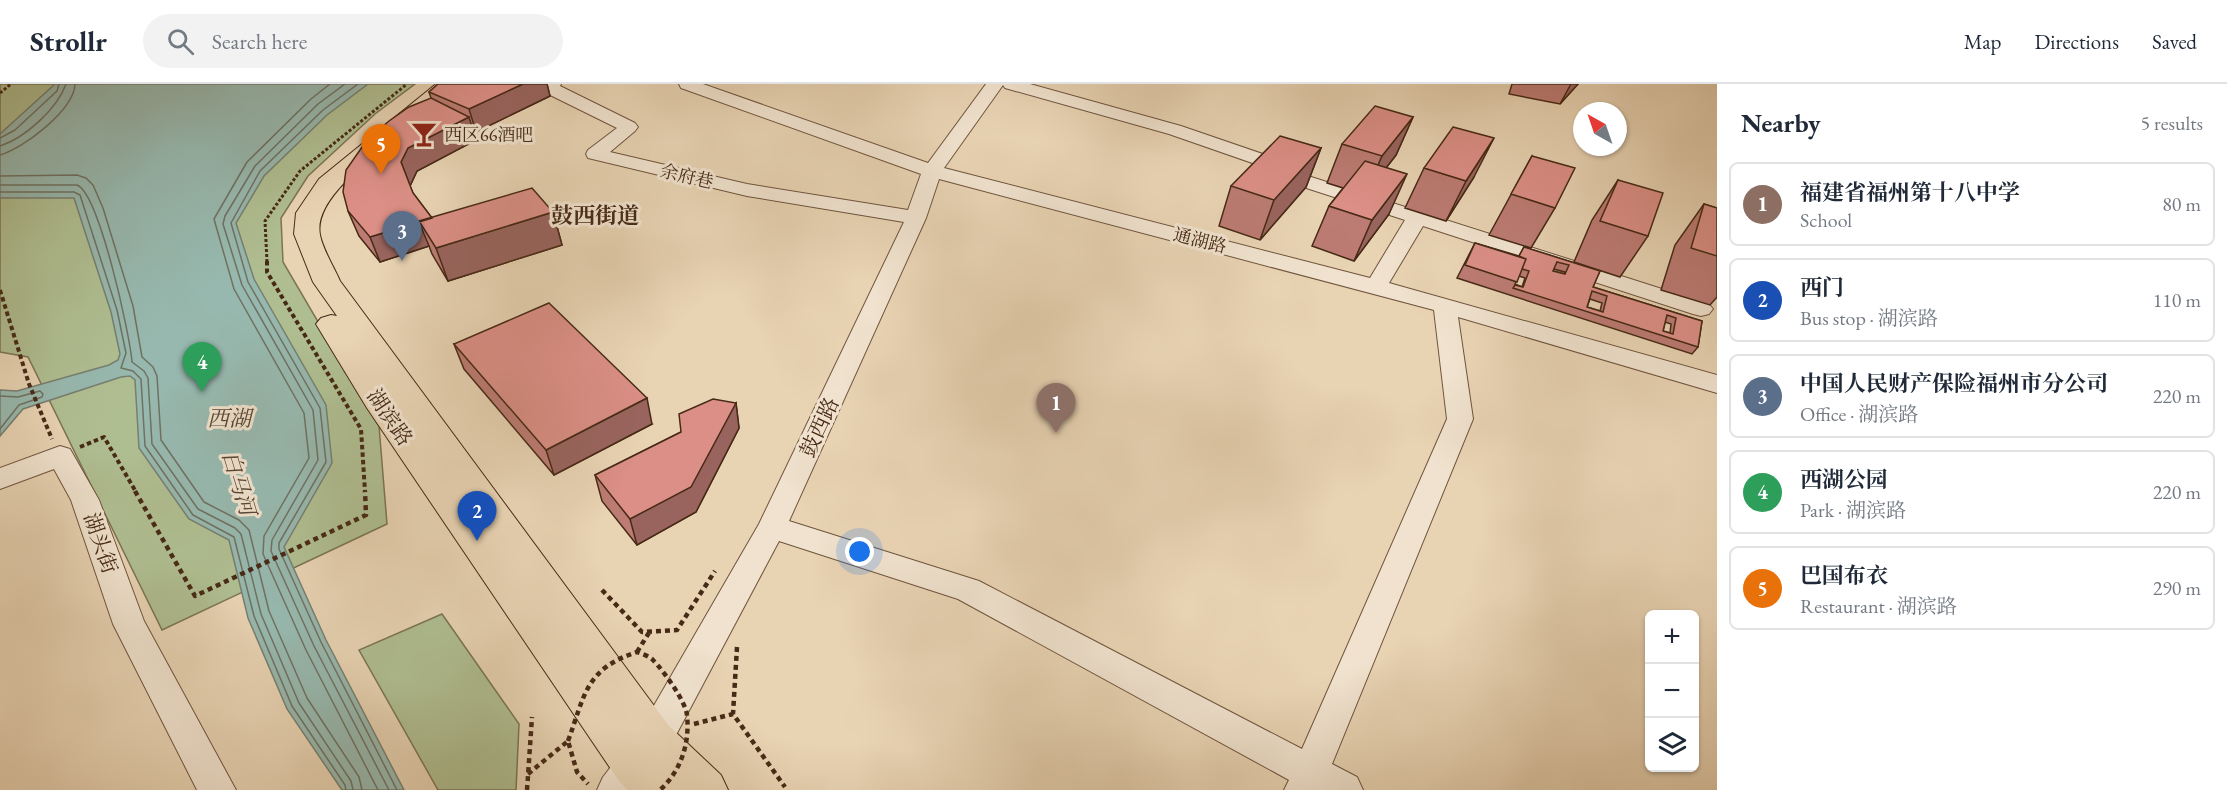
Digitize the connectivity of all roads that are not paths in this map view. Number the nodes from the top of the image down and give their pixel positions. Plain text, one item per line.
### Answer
1 (434, 84) edge
2 (449, 84) edge
3 (553, 84) edge
4 (687, 84) edge
5 (995, 84) edge
6 (1011, 84) edge
7 (932, 171) junction
8 (916, 218) junction
9 (1417, 218) junction
10 (1376, 286) junction
11 (1445, 306) junction
12 (1701, 309) dead end
13 (1717, 384) edge
14 (0, 479) edge
15 (772, 527) junction
16 (652, 767) edge
17 (1307, 780) edge
18 (217, 790) edge
19 (705, 790) edge
20 (1344, 790) edge

1 - 16 main road, 湖滨路
2 - 16 main road, 湖滨路
3 - 8 street, 余府巷
4 - 7 street, 通湖路
5 - 7 street, 鼓西路
6 - 9 street
7 - 8 street, 鼓西路
7 - 10 street, 通湖路
8 - 15 street, 鼓西路
9 - 10 street
9 - 12 street
10 - 11 street, 通湖路
11 - 13 street, 通湖路
11 - 17 street
14 - 18 street, 湖头街
15 - 16 street, 鼓西路
15 - 17 street
16 - 19 main road
17 - 20 street

